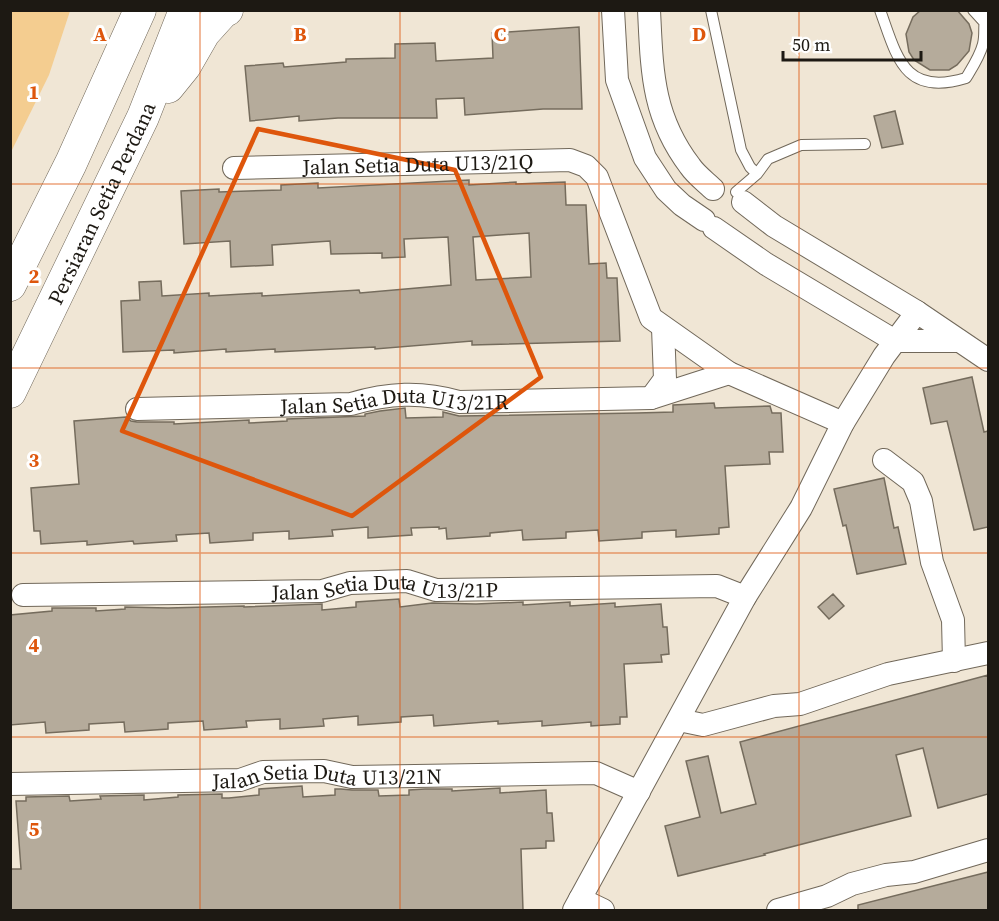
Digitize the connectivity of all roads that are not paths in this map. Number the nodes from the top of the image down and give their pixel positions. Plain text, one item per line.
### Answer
1 (140, 10) edge
2 (160, 10) edge
3 (185, 10) edge
4 (227, 10) edge
5 (612, 10) edge
6 (649, 10) edge
7 (711, 10) edge
8 (973, 10) edge
9 (883, 12) edge
10 (985, 16) edge
11 (143, 117) junction
12 (865, 144) dead end
13 (71, 163) junction
14 (234, 168) dead end
15 (757, 174) junction
16 (713, 189) junction
17 (740, 197) junction
18 (709, 224) junction
19 (10, 285) edge
20 (917, 312) junction
21 (663, 328) junction
22 (895, 341) junction
23 (959, 341) junction
24 (988, 360) edge
25 (729, 373) junction
26 (10, 392) edge
27 (651, 398) junction
28 (137, 409) dead end
29 (843, 423) junction
30 (884, 460) dead end
31 (23, 595) dead end
32 (745, 597) junction
33 (988, 653) edge
34 (954, 662) junction
35 (679, 720) junction
36 (10, 784) edge
37 (639, 792) junction
38 (988, 850) edge
39 (577, 905) edge
40 (603, 910) edge
41 (778, 910) edge

1 - 13 main road
2 - 13 main road
3 - 11 main road, Persiaran Setia Perdana
4 - 11 main road
5 - 18 street
6 - 16 street
7 - 15 lane
8 - 10 lane
9 - 10 lane
11 - 26 main road, Persiaran Setia Perdana
12 - 15 lane
13 - 19 main road
14 - 21 street, Jalan Setia Duta U13/21Q
15 - 17 lane
16 - 17 street
16 - 18 street
17 - 18 street
17 - 20 street
18 - 22 street
20 - 22 street
20 - 23 street
21 - 25 street
21 - 27 street
22 - 23 street
22 - 29 street
23 - 24 street
25 - 27 street, Jalan Setia Duta U13/21R
25 - 29 street
27 - 28 street, Jalan Setia Duta U13/21R
29 - 32 street
30 - 34 street
31 - 32 street, Jalan Setia Duta U13/21P
32 - 35 street
33 - 34 street
34 - 35 street
35 - 37 street
36 - 37 street, Jalan Setia Duta U13/21N
37 - 39 street
38 - 41 street
39 - 40 street

